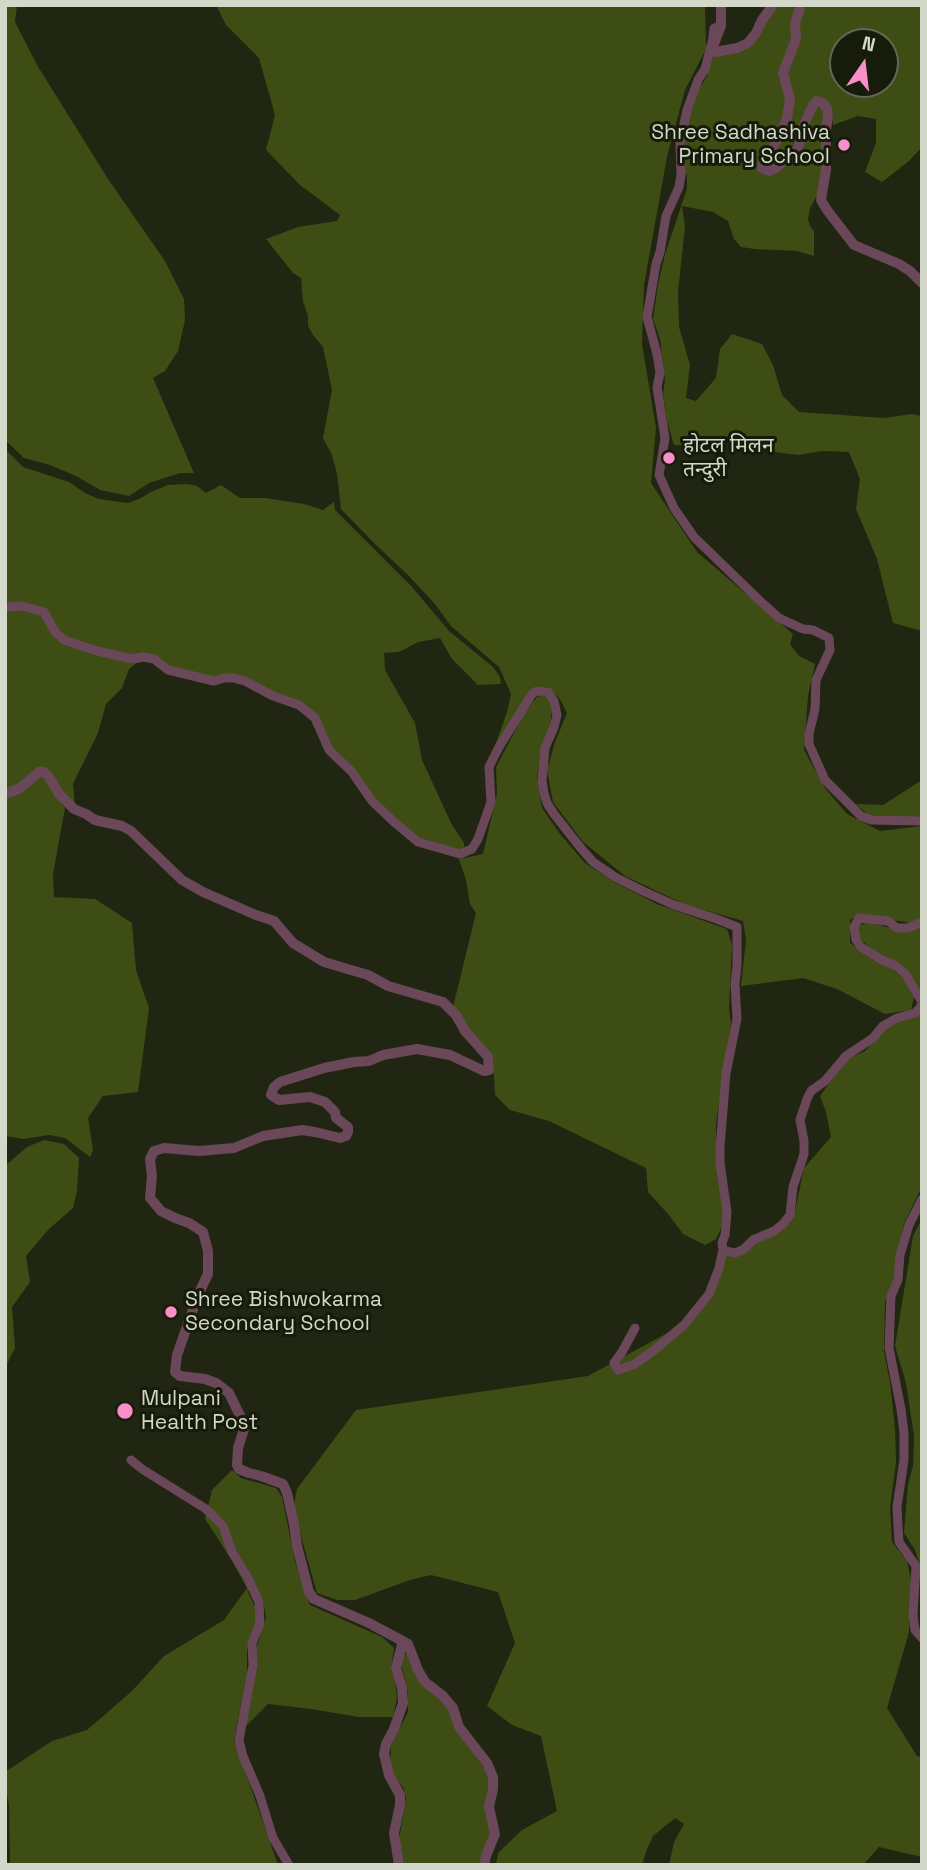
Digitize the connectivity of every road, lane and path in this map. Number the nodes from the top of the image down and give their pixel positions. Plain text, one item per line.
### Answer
1 (721, 5) edge
2 (773, 5) edge
3 (801, 5) edge
4 (721, 26) junction
5 (922, 283) edge
6 (5, 607) edge
7 (5, 794) edge
8 (922, 821) edge
9 (922, 922) edge
10 (922, 1002) edge
11 (922, 1199) edge
12 (723, 1250) junction
13 (635, 1328) dead end
14 (131, 1460) dead end
15 (922, 1638) edge
16 (403, 1641) junction
17 (289, 1865) edge
18 (399, 1865) edge
19 (484, 1865) edge

1 - 4 street
2 - 4 street
3 - 5 street
4 - 8 street
6 - 12 street
7 - 16 street
9 - 10 street
10 - 12 street
11 - 15 street
12 - 13 street
14 - 17 street
16 - 18 street
16 - 19 street

